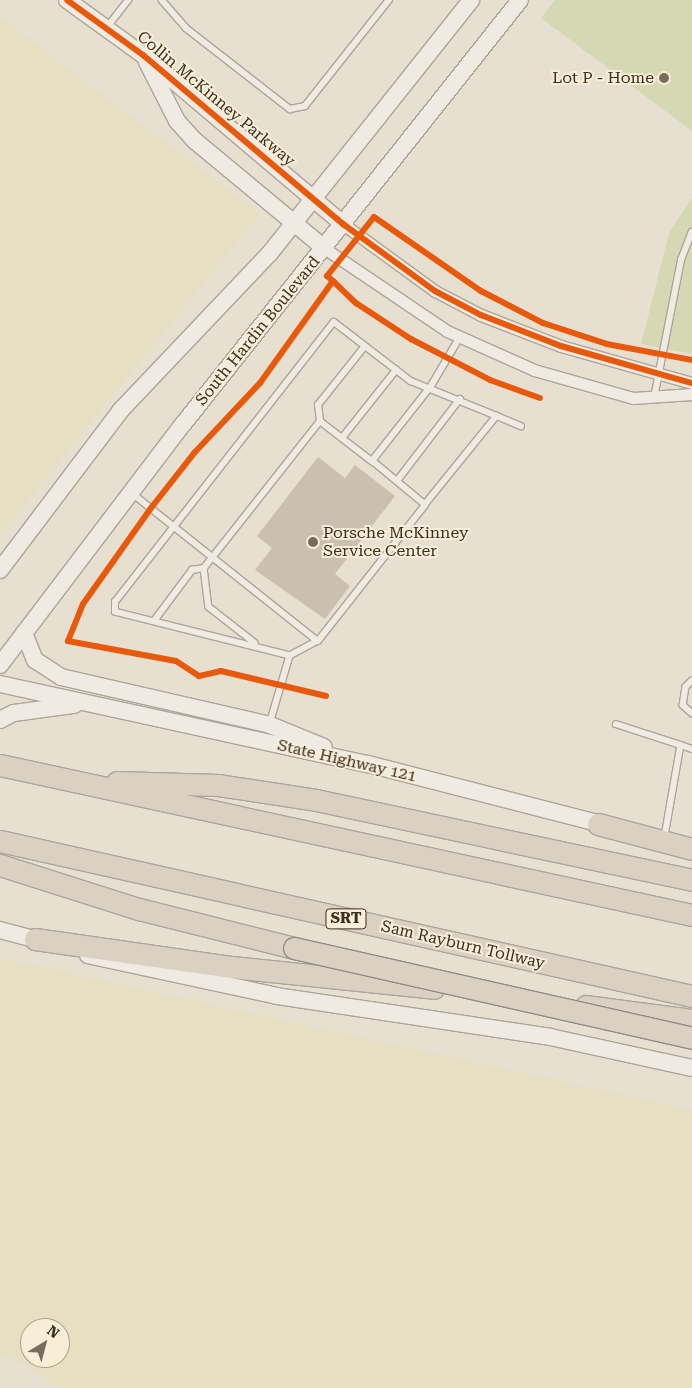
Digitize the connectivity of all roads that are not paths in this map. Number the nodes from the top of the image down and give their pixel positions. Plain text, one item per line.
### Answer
1 (67, 0) edge
2 (128, 0) edge
3 (162, 0) edge
4 (389, 0) edge
5 (471, 0) edge
6 (520, 0) edge
7 (108, 26) junction
8 (144, 55) junction
9 (314, 199) junction
10 (294, 224) junction
11 (343, 224) junction
12 (692, 232) edge
13 (324, 248) junction
14 (460, 337) junction
15 (366, 346) junction
16 (396, 370) junction
17 (658, 374) junction
18 (692, 384) edge
19 (431, 386) junction
20 (692, 394) edge
21 (654, 398) junction
22 (460, 399) junction
23 (497, 416) junction
24 (320, 421) junction
25 (521, 426) dead end
26 (342, 438) junction
27 (372, 461) junction
28 (397, 480) junction
29 (131, 493) junction
30 (425, 506) junction
31 (174, 526) junction
32 (212, 558) junction
33 (204, 568) junction
34 (0, 570) edge
35 (154, 620) junction
36 (24, 634) junction
37 (318, 642) junction
38 (256, 645) junction
39 (290, 656) junction
40 (0, 665) edge
41 (692, 681) edge
42 (0, 684) edge
43 (86, 704) junction
44 (692, 713) edge
45 (0, 720) edge
46 (616, 724) dead end
47 (270, 725) junction
48 (680, 745) junction
49 (692, 749) edge
50 (0, 764) edge
51 (368, 764) junction
52 (64, 780) junction
53 (598, 824) junction
54 (665, 839) junction
55 (0, 841) edge
56 (692, 845) edge
57 (692, 849) edge
58 (0, 865) edge
59 (692, 880) edge
60 (692, 915) edge
61 (0, 930) edge
62 (35, 939) junction
63 (692, 996) edge
64 (692, 1020) edge
65 (692, 1038) edge
66 (692, 1068) edge

1 - 7 main road, Collin McKinney Parkway
2 - 7 lane
3 - 4 lane
5 - 9 main road
6 - 11 main road, South Hardin Boulevard
7 - 8 main road, Collin McKinney Parkway
8 - 9 main road, Collin McKinney Parkway
8 - 10 main road
9 - 10 main road
9 - 11 main road, Collin McKinney Parkway
10 - 13 main road
10 - 34 main road
11 - 13 main road, South Hardin Boulevard
11 - 17 street
12 - 17 lane
13 - 14 street
13 - 29 main road, South Hardin Boulevard
14 - 19 lane
14 - 21 street
15 - 16 lane
15 - 24 lane
15 - 31 lane
16 - 19 lane
16 - 26 lane
17 - 18 street
17 - 21 lane
19 - 22 lane
19 - 27 lane
20 - 21 street
22 - 23 lane
22 - 28 lane
23 - 25 lane
23 - 30 lane
24 - 26 lane
24 - 32 lane
26 - 27 lane
27 - 28 lane
28 - 30 lane
29 - 31 lane
29 - 36 main road, South Hardin Boulevard
30 - 37 lane
31 - 32 lane
31 - 35 lane
32 - 33 lane
32 - 37 lane
33 - 35 lane
33 - 38 lane
35 - 38 lane
36 - 40 main road, South Hardin Boulevard
36 - 47 main road
37 - 39 lane
38 - 39 lane
39 - 47 lane
41 - 44 lane
42 - 43 main road, State Highway 121
43 - 45 main road
43 - 51 main road, State Highway 121
46 - 48 lane
47 - 51 main road
48 - 49 lane
48 - 54 lane
50 - 52 highway
51 - 53 main road, State Highway 121
52 - 59 highway
52 - 60 highway
53 - 54 main road, State Highway 121
53 - 57 highway
54 - 56 main road, State Highway 121
55 - 63 highway, Sam Rayburn Tollway / SRT
58 - 65 highway, bridge
61 - 62 main road
62 - 64 highway
62 - 66 main road

